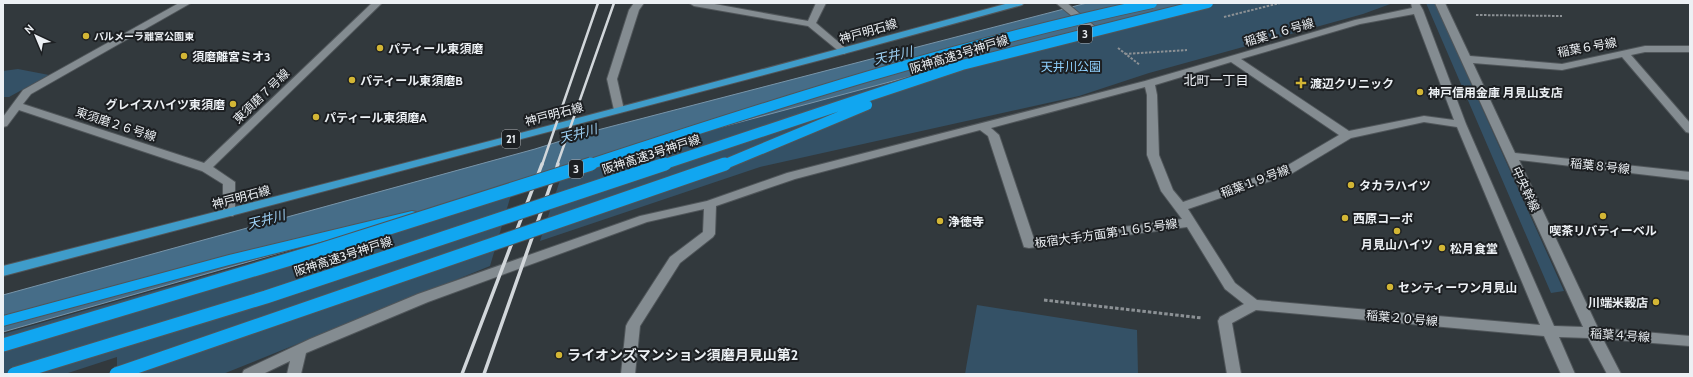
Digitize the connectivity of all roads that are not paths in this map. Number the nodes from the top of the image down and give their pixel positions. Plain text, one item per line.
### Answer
1 (186, 3) edge
2 (377, 3) edge
3 (639, 3) edge
4 (694, 3) edge
5 (821, 3) edge
6 (1019, 3) edge
7 (1061, 3) edge
8 (1152, 3) edge
9 (1208, 3) edge
10 (1440, 3) edge
11 (1002, 5) edge
12 (1416, 7) edge
13 (811, 24) junction
14 (1093, 29) road end
15 (1690, 49) edge
16 (844, 51) junction
17 (1624, 54) junction
18 (1232, 58) junction
19 (1466, 59) junction
20 (962, 65) junction
21 (1149, 83) junction
22 (18, 106) junction
23 (619, 110) junction
24 (3, 124) edge
25 (1461, 124) junction
26 (983, 127) junction
27 (1690, 130) edge
28 (1347, 135) junction
29 (1511, 156) junction
30 (206, 168) junction
31 (1690, 176) edge
32 (501, 193) junction
33 (710, 204) junction
34 (1181, 207) junction
35 (229, 213) junction
36 (1191, 222) junction
37 (3, 271) edge
38 (1254, 305) junction
39 (3, 321) edge
40 (1550, 331) junction
41 (1593, 333) junction
42 (1690, 341) edge
43 (3, 345) edge
44 (300, 350) junction
45 (14, 374) edge
46 (116, 374) edge
47 (249, 374) edge
48 (294, 374) edge
49 (628, 374) edge
50 (1234, 374) edge
51 (1568, 374) edge
52 (1614, 374) edge

1 - 22 street
2 - 30 street, 東須磨７号線
3 - 23 street
4 - 13 street
5 - 13 street
6 - 11 main road, 神戸明石線 / 21
7 - 14 street
8 - 32 highway, 阪神高速3号神戸線 / 3, bridge
9 - 20 highway, 阪神高速3号神戸線 / 3, bridge
10 - 19 street, 中央幹線
11 - 16 main road, 神戸明石線 / 21
12 - 18 street, 稲葉１６号線
12 - 25 street
13 - 16 street
15 - 17 street, 稲葉６号線
16 - 23 main road, 神戸明石線 / 21
17 - 19 street, 稲葉６号線
17 - 27 street
18 - 21 street, 稲葉１６号線
18 - 28 street
19 - 29 street, 中央幹線
20 - 45 highway, 阪神高速3号神戸線 / 3, bridge
20 - 46 highway, bridge
21 - 26 street, 稲葉１６号線
21 - 34 street
22 - 24 street
22 - 30 street, 東須磨２６号線
23 - 35 main road, 神戸明石線 / 21
25 - 28 street, 稲葉１９号線
25 - 40 street
26 - 33 street, 稲葉１６号線
26 - 36 street, 板宿大手方面第１６５号線
28 - 34 street, 稲葉１９号線
29 - 31 street, 稲葉８号線
29 - 41 street, 中央幹線
30 - 35 street
32 - 39 highway, bridge
32 - 43 highway, 阪神高速3号神戸線 / 3, bridge
33 - 44 street, 稲葉１６号線
33 - 49 street
34 - 36 street
35 - 37 main road, 神戸明石線 / 21
36 - 38 street
38 - 40 street, 稲葉２０号線
38 - 50 street
40 - 41 street, 稲葉４号線
40 - 51 street
41 - 42 street, 稲葉４号線
41 - 52 street, 中央幹線
44 - 47 street, 稲葉１６号線
44 - 48 street

